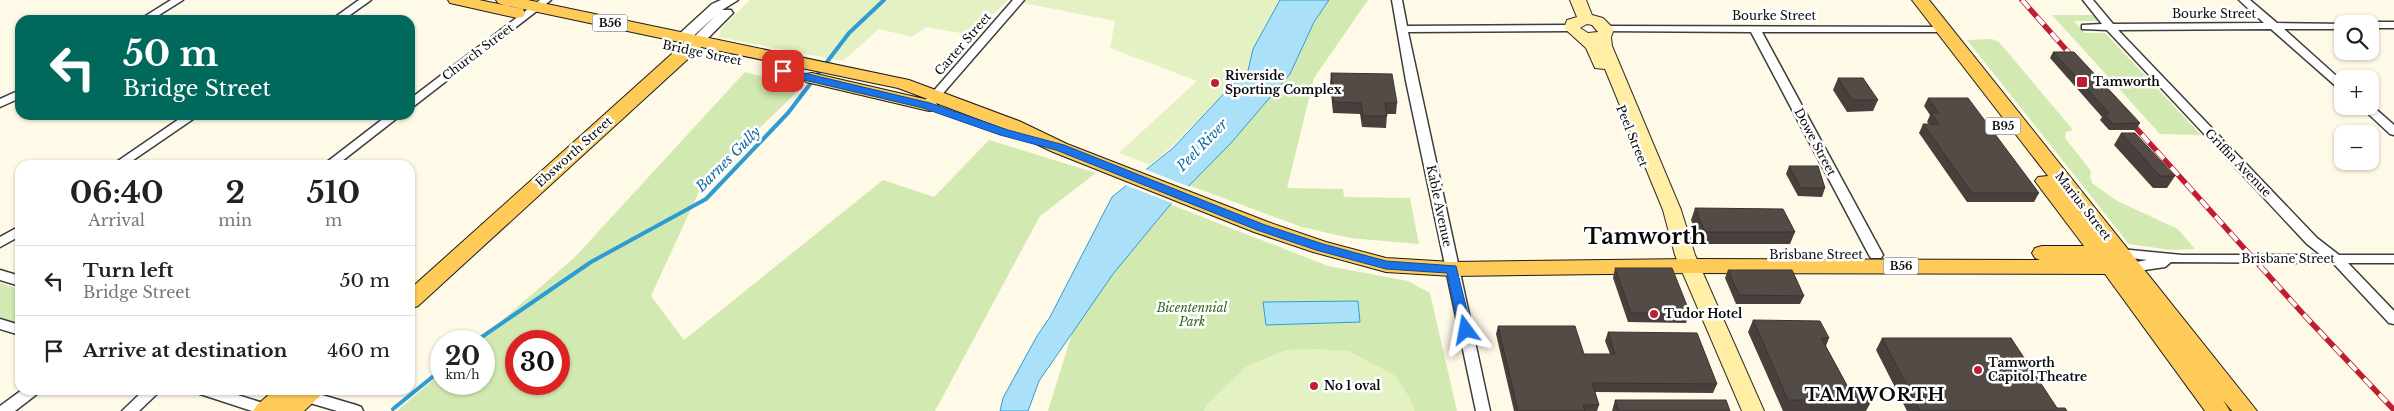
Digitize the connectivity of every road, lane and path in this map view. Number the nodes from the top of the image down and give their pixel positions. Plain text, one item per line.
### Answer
1 (178, 0) edge
2 (366, 0) edge
3 (456, 0) edge
4 (504, 0) edge
5 (731, 0) edge
6 (1019, 0) edge
7 (1398, 0) edge
8 (1578, 0) edge
9 (1906, 0) edge
10 (1920, 0) edge
11 (2088, 0) edge
12 (2244, 0) edge
13 (537, 7) edge
14 (152, 15) edge
15 (344, 15) edge
16 (1586, 19) junction
17 (2394, 25) edge
18 (2274, 26) junction
19 (2334, 26) edge
20 (2379, 26) edge
21 (2086, 27) dead end
22 (2111, 27) junction
23 (1935, 28) junction
24 (1402, 29) junction
25 (1755, 29) junction
26 (1592, 33) junction
27 (686, 44) junction
28 (2334, 79) edge
29 (15, 96) edge
30 (415, 100) edge
31 (931, 101) junction
32 (0, 104) edge
33 (2376, 115) edge
34 (186, 120) edge
35 (388, 120) edge
36 (2394, 131) edge
37 (126, 160) edge
38 (336, 160) edge
39 (15, 233) edge
40 (0, 243) edge
41 (1876, 255) junction
42 (2182, 259) junction
43 (2336, 259) junction
44 (2394, 259) edge
45 (1688, 260) junction
46 (2116, 260) junction
47 (1451, 263) junction
48 (0, 275) edge
49 (415, 278) edge
50 (15, 280) edge
51 (415, 296) edge
52 (2394, 319) edge
53 (0, 324) edge
54 (15, 328) edge
55 (25, 395) edge
56 (148, 395) edge
57 (243, 395) edge
58 (288, 401) edge
59 (4, 411) edge
60 (129, 411) edge
61 (356, 411) edge
62 (1483, 411) edge
63 (1753, 411) edge
64 (2218, 411) edge
65 (2245, 411) edge

1 - 14 street
2 - 15 street
3 - 13 main road, Bridge Street / B56
4 - 13 main road, Bridge Street / B56
5 - 27 street, Ebsworth Street
6 - 31 street, Carter Street
7 - 24 street, Kable Avenue
8 - 16 main road
9 - 23 main road, Marius Street / B95
10 - 23 main road, Marius Street / B95
11 - 22 street, Griffin Avenue
12 - 18 street
13 - 27 main road, Bridge Street / B56
13 - 30 street, Church Street
16 - 26 main road
16 - 26 main road
17 - 20 street
18 - 19 street, Bourke Street
18 - 22 street, Bourke Street
18 - 28 street
21 - 22 street, Bourke Street
22 - 43 street, Griffin Avenue
23 - 25 street, Bourke Street
23 - 46 main road, Marius Street / B95
24 - 26 street, Bourke Street
24 - 47 street, Kable Avenue
25 - 26 street, Bourke Street
25 - 41 street, Dowe Street
26 - 45 main road, Peel Street
27 - 31 main road, Bridge Street / B56
27 - 49 main road, Ebsworth Street
27 - 51 main road, Ebsworth Street
29 - 32 street
31 - 47 main road, Bridge Street / B56
33 - 36 street
34 - 37 street
35 - 38 street
39 - 40 street
41 - 45 main road, Brisbane Street / B56
41 - 46 main road, Brisbane Street / B56
42 - 43 street, Brisbane Street
42 - 46 street, Brisbane Street
42 - 46 street, Brisbane Street
43 - 44 street, Brisbane Street
43 - 52 street, Griffin Avenue
45 - 46 main road, Brisbane Street / B56
45 - 47 main road, Brisbane Street / B56
45 - 63 main road, Peel Street
46 - 64 main road, Marius Street
46 - 65 main road, Marius Street
47 - 62 street, Kable Avenue
48 - 50 street
53 - 54 street
55 - 59 street
56 - 60 street
57 - 58 street
58 - 61 street

